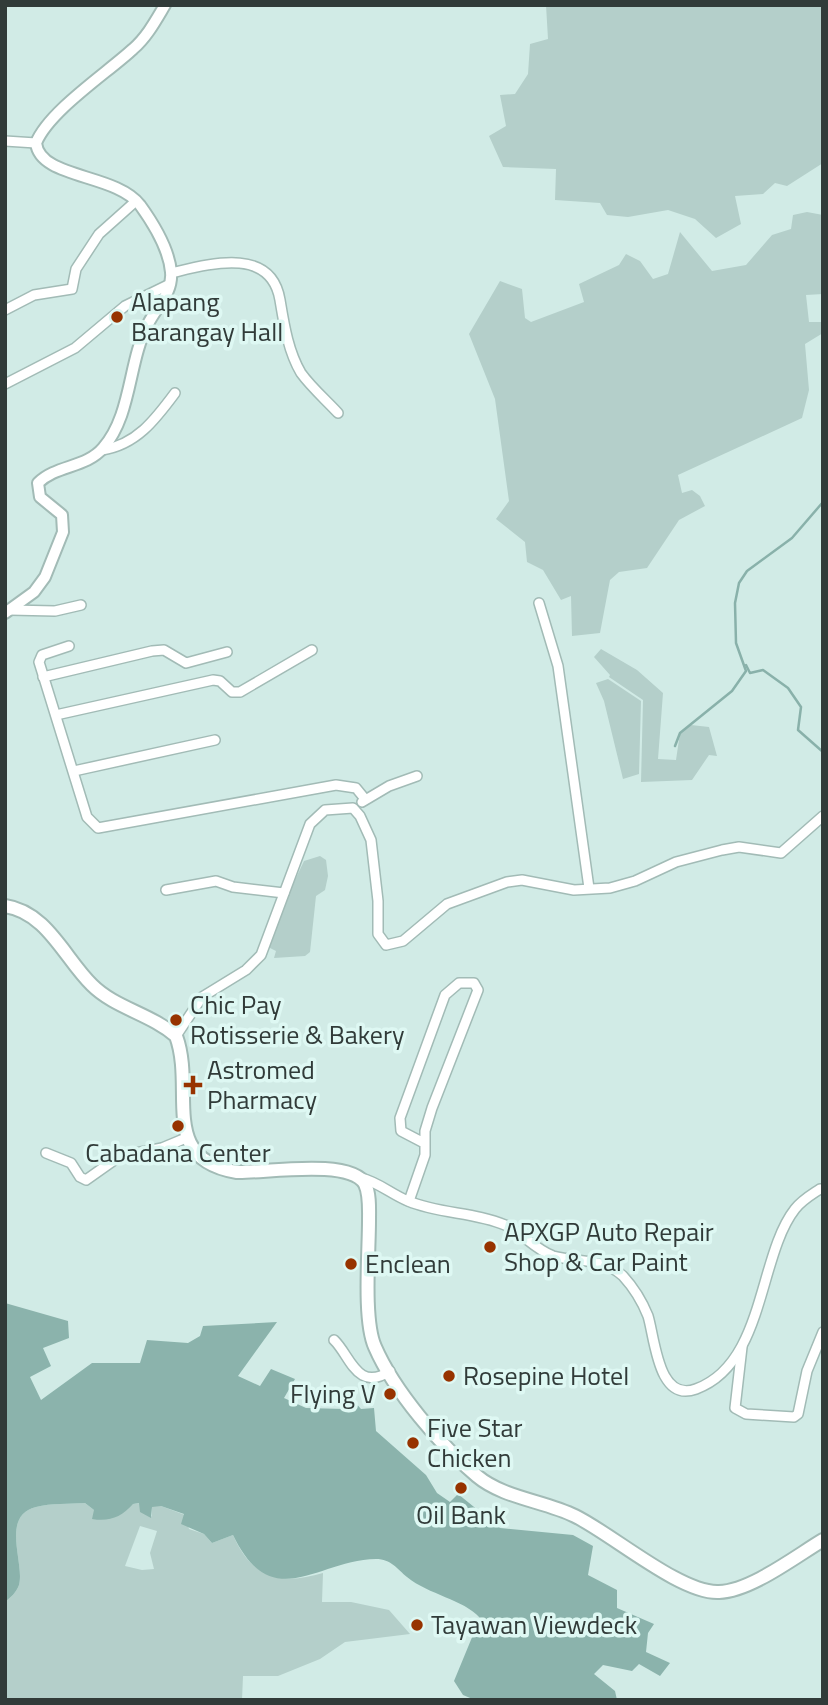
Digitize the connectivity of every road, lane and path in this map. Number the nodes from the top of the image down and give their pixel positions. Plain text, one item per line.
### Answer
1 (165, 5) edge
2 (5, 141) edge
3 (36, 144) junction
4 (136, 201) junction
5 (171, 278) junction
6 (5, 310) edge
7 (5, 384) edge
8 (175, 393) dead end
9 (338, 413) dead end
10 (102, 450) junction
11 (539, 603) dead end
12 (81, 605) dead end
13 (8, 612) edge
14 (69, 646) dead end
15 (312, 650) dead end
16 (227, 652) dead end
17 (43, 677) junction
18 (56, 715) junction
19 (215, 740) dead end
20 (74, 771) junction
21 (417, 776) dead end
22 (365, 799) junction
23 (353, 808) junction
24 (823, 816) edge
25 (589, 888) junction
26 (166, 890) dead end
27 (284, 893) junction
28 (5, 906) edge
29 (176, 1036) junction
30 (186, 1138) junction
31 (424, 1143) junction
32 (46, 1153) dead end
33 (357, 1177) junction
34 (820, 1189) dead end
35 (409, 1201) junction
36 (823, 1332) edge
37 (334, 1340) dead end
38 (743, 1342) junction
39 (740, 1357) junction
40 (729, 1363) junction
41 (390, 1371) junction
42 (823, 1539) edge

1 - 3 main road
2 - 3 street
3 - 4 main road
4 - 5 main road
4 - 6 street
5 - 7 street
5 - 9 street
5 - 10 main road
8 - 10 street
10 - 13 main road
11 - 25 street
12 - 13 street
14 - 17 street
15 - 18 street
16 - 17 street
17 - 18 street
18 - 20 street
19 - 20 street
20 - 22 street
21 - 22 street
22 - 23 street
23 - 25 street
23 - 27 street
24 - 25 street
26 - 27 street
27 - 29 street
28 - 29 highway
29 - 30 highway
30 - 32 street
30 - 33 highway
31 - 31 street
31 - 35 street
33 - 35 street
33 - 41 highway
34 - 38 street
35 - 40 street
36 - 39 street
37 - 41 street
38 - 39 street
38 - 40 street
39 - 40 street
41 - 42 highway

